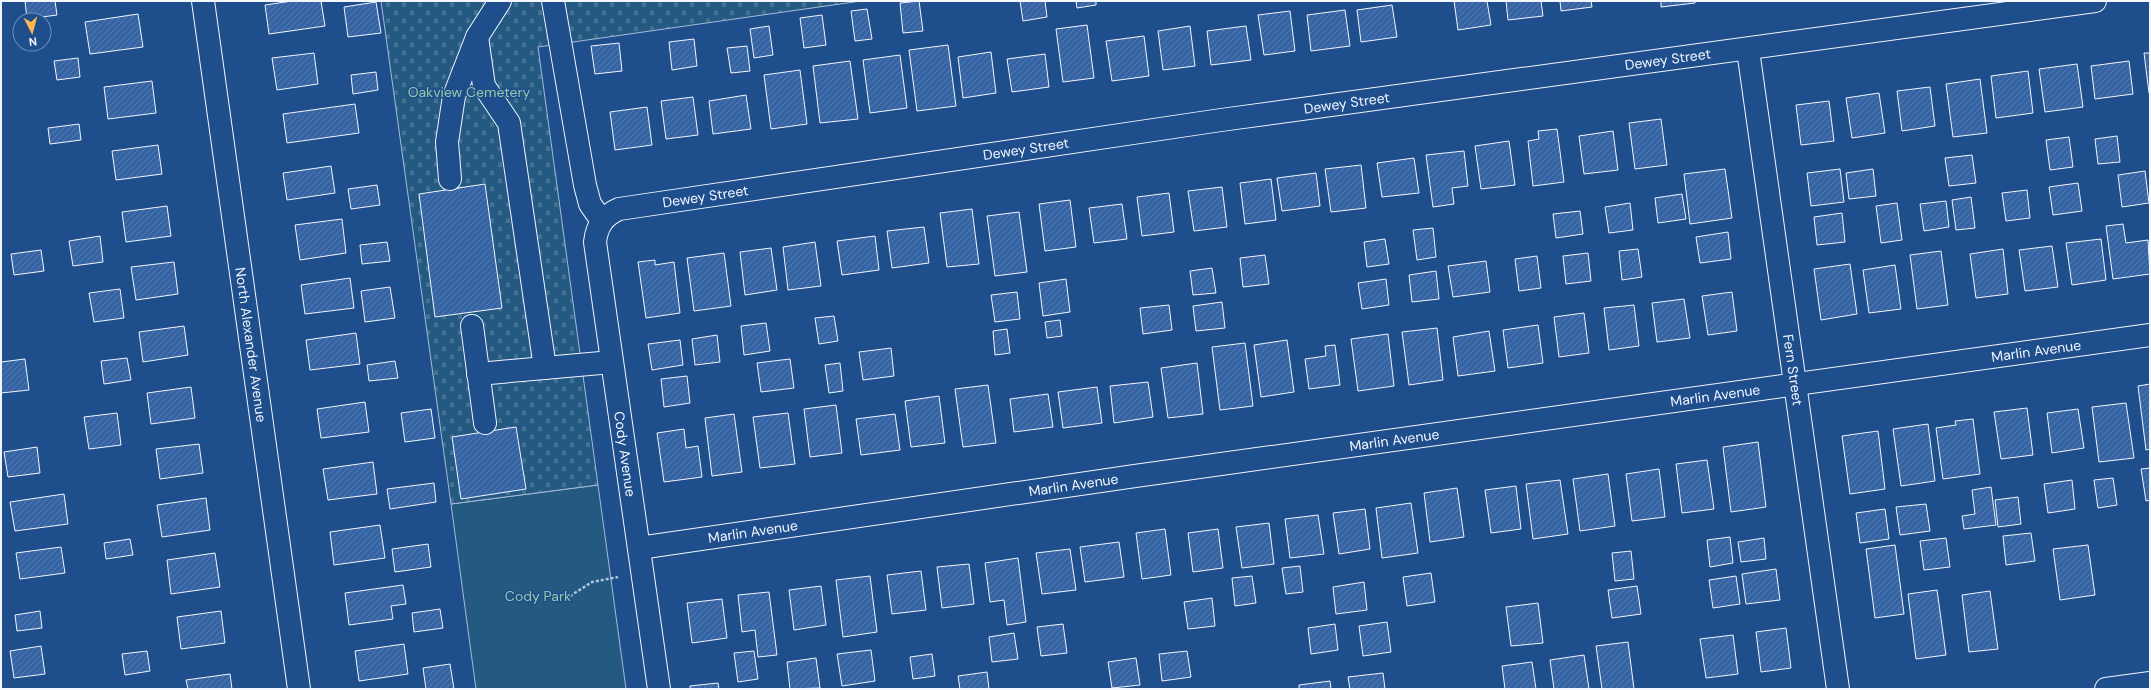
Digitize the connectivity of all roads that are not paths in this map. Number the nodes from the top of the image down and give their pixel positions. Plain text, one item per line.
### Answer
1 (203, 1) edge
2 (500, 1) edge
3 (553, 1) edge
4 (2095, 1) edge
5 (477, 37) junction
6 (1748, 50) junction
7 (450, 179) dead end
8 (602, 221) junction
9 (472, 326) dead end
10 (2150, 335) edge
11 (612, 362) junction
12 (545, 368) junction
13 (478, 374) junction
14 (1794, 384) junction
15 (485, 423) dead end
16 (639, 548) junction
17 (2150, 683) edge
18 (299, 689) edge
19 (659, 689) edge
20 (1838, 689) edge
21 (2109, 689) edge

1 - 18 street, North Alexander Avenue
2 - 5 street
3 - 8 street
4 - 6 street, Dewey Street
5 - 7 street
5 - 12 street
6 - 8 street, Dewey Street
6 - 14 street, Fern Street
8 - 11 street, Cody Avenue
9 - 13 street
10 - 14 street, Marlin Avenue
11 - 12 street
11 - 16 street, Cody Avenue
12 - 13 street
13 - 15 street
14 - 16 street, Marlin Avenue
14 - 20 street, Fern Street
16 - 19 street, Cody Avenue
17 - 21 street

